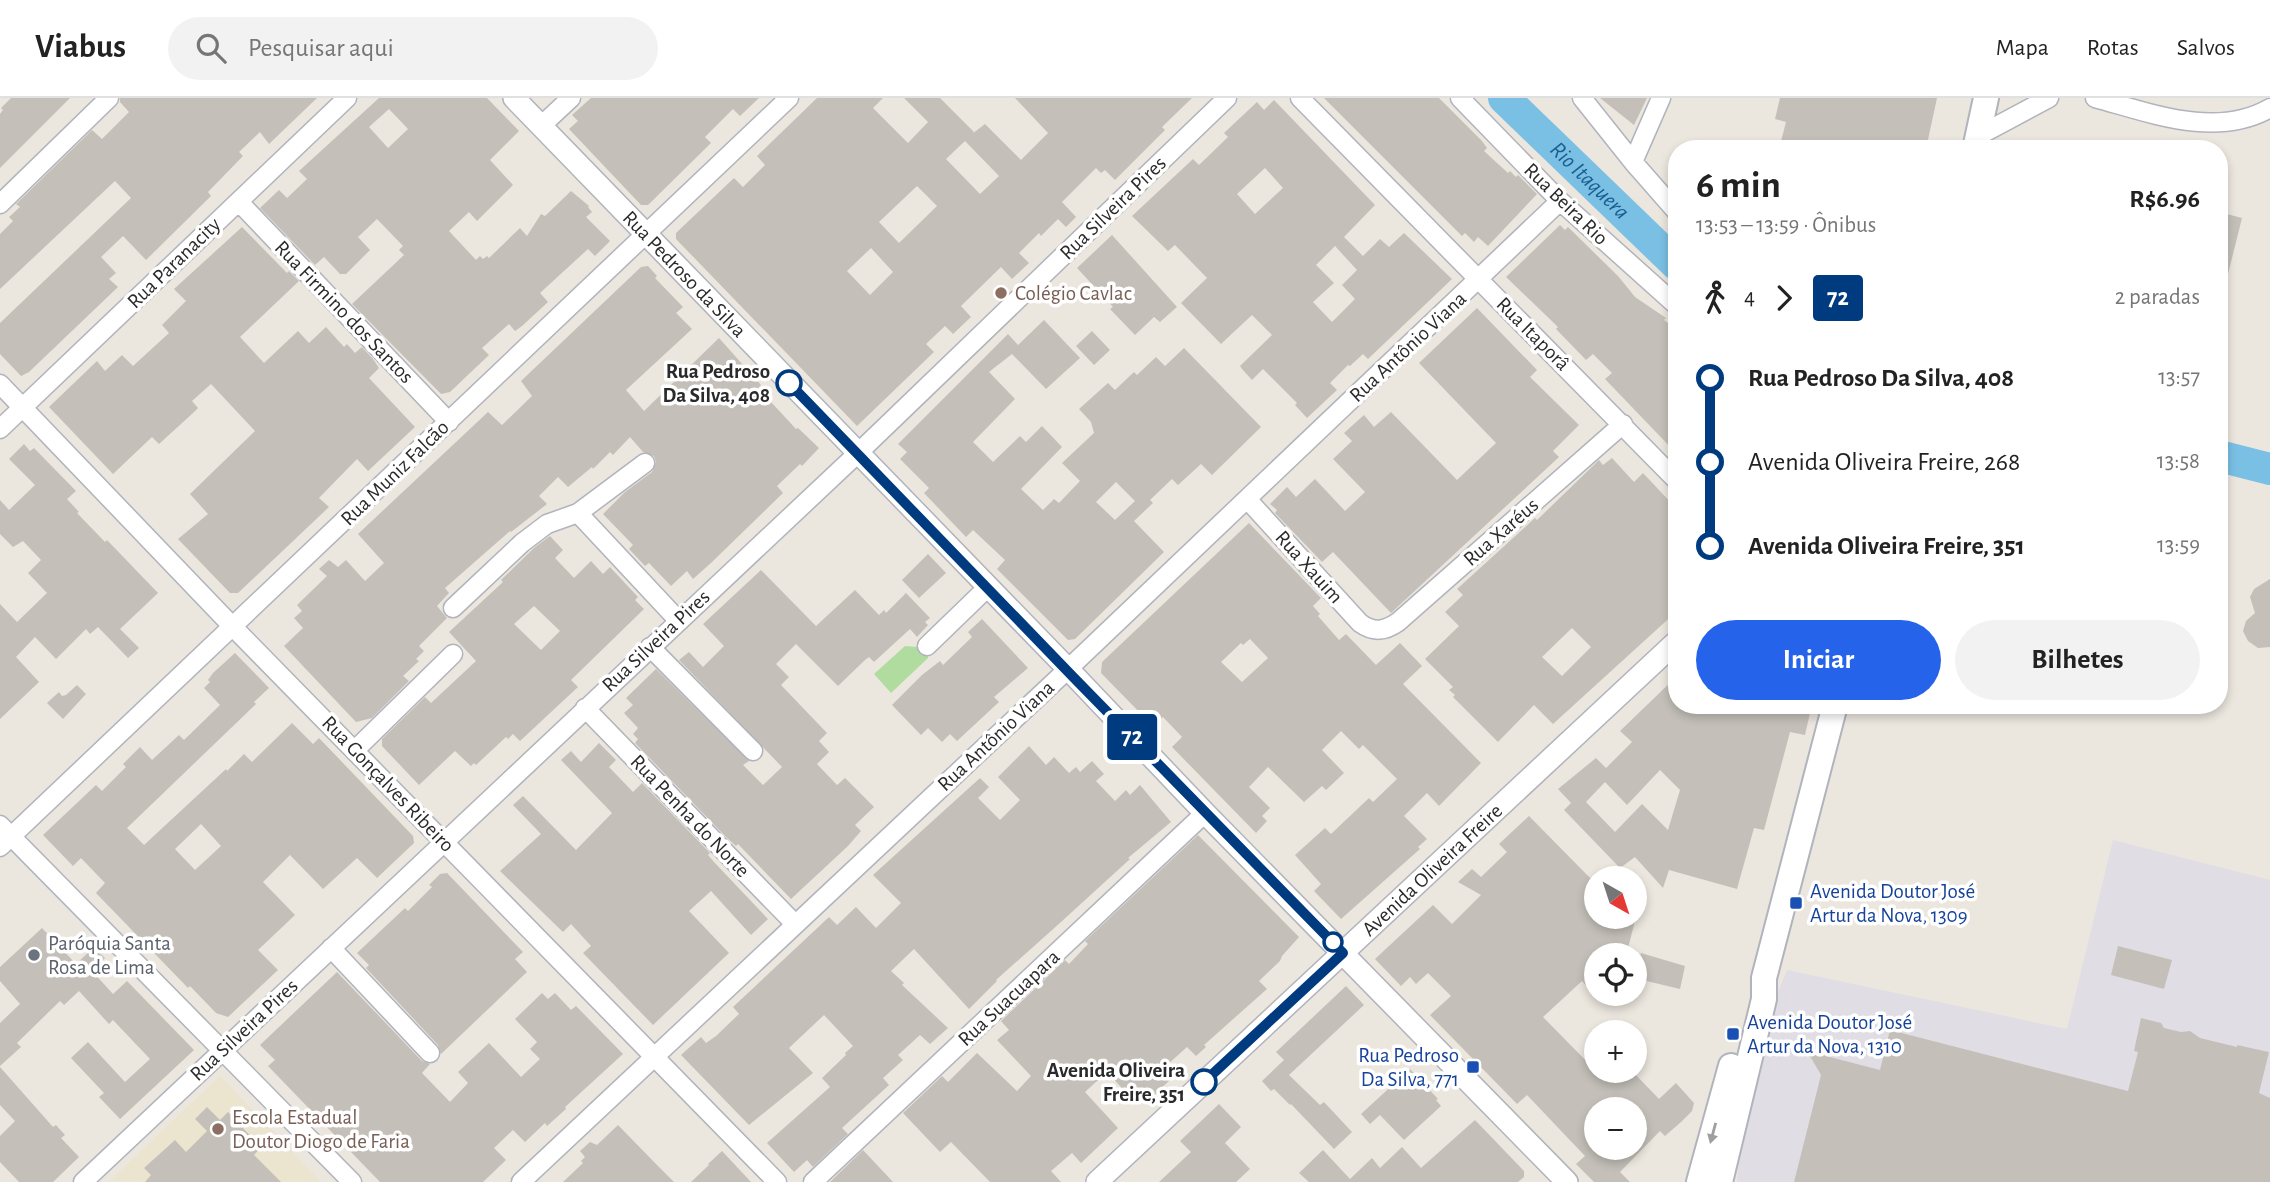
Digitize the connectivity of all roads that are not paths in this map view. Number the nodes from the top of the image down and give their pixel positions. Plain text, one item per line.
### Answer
1 (109, 98) edge
2 (347, 98) edge
3 (514, 98) edge
4 (571, 98) edge
5 (789, 98) edge
6 (1227, 98) edge
7 (1300, 98) edge
8 (1461, 98) edge
9 (1582, 98) edge
10 (1661, 98) edge
11 (1986, 98) edge
12 (2049, 98) edge
13 (2095, 98) edge
14 (2270, 108) edge
15 (541, 126) junction
16 (1977, 140) edge
17 (1980, 140) edge
18 (1633, 162) junction
19 (1560, 201) junction
20 (239, 202) junction
21 (1668, 202) edge
22 (0, 204) edge
23 (646, 235) junction
24 (1479, 280) junction
25 (1668, 298) edge
26 (0, 384) edge
27 (23, 407) junction
28 (449, 422) junction
29 (1623, 424) junction
30 (0, 429) edge
31 (857, 454) junction
32 (645, 463) dead end
33 (1668, 472) edge
34 (1247, 499) junction
35 (578, 513) junction
36 (988, 587) junction
37 (453, 608) dead end
38 (678, 620) junction
39 (234, 628) junction
40 (1374, 631) joint
41 (927, 646) dead end
42 (650, 647) junction
43 (1668, 649) edge
44 (453, 654) dead end
45 (1068, 669) junction
46 (585, 708) junction
47 (1833, 714) edge
48 (355, 750) junction
49 (753, 751) dead end
50 (1205, 813) junction
51 (4, 836) edge
52 (444, 842) junction
53 (795, 924) junction
54 (331, 948) junction
55 (1343, 953) junction
56 (1764, 978) junction
57 (223, 1049) junction
58 (430, 1054) dead end
59 (654, 1057) junction
60 (1732, 1132) junction
61 (1559, 1179) edge
62 (83, 1182) edge
63 (352, 1182) edge
64 (521, 1182) edge
65 (777, 1182) edge
66 (814, 1182) edge
67 (1097, 1182) edge
68 (1699, 1182) edge
69 (1720, 1182) edge
70 (1726, 1182) edge

1 - 22 street
2 - 20 street, Rua Paranacity
3 - 15 street, Rua Pedroso da Silva
4 - 15 street
5 - 23 street, Rua Muniz Falcão
6 - 31 street, Rua Silveira Pires
7 - 24 street, Rua Itaporâ
8 - 19 street, Rua Beira Rio
9 - 18 street
10 - 18 street
11 - 16 main road
12 - 17 street
13 - 14 street
15 - 23 street, Rua Pedroso da Silva
18 - 21 street
19 - 24 street, Rua Antônio Viana
19 - 25 street, Rua Beira Rio
20 - 27 street, Rua Paranacity
20 - 28 street, Rua Firmino dos Santos
23 - 28 street, Rua Muniz Falcão
23 - 31 street, Rua Pedroso da Silva
24 - 29 street, Rua Itaporâ
24 - 34 street, Rua Antônio Viana
26 - 27 street, Rua Gonçalves Ribeiro
27 - 30 street, Rua Paranacity
27 - 39 street, Rua Gonçalves Ribeiro
28 - 39 street, Rua Muniz Falcão
29 - 33 street, Rua Itaporâ
29 - 40 street, Rua Xaréus
31 - 36 street, Rua Pedroso da Silva
31 - 38 street, Rua Silveira Pires
32 - 35 street
34 - 40 street, Rua Xauim
34 - 45 street, Rua Antônio Viana
35 - 37 street
35 - 38 street
36 - 41 street
36 - 45 street, Rua Pedroso da Silva
38 - 42 street, Rua Silveira Pires
39 - 48 street, Rua Gonçalves Ribeiro
39 - 51 street, Rua Muniz Falcão
42 - 46 street, Rua Silveira Pires
42 - 49 street
43 - 55 street, Avenida Oliveira Freire
44 - 48 street
45 - 50 street, Rua Pedroso da Silva
45 - 53 street, Rua Antônio Viana
46 - 52 street, Rua Silveira Pires
46 - 53 street, Rua Penha do Norte
47 - 56 main road
48 - 52 street, Rua Gonçalves Ribeiro
50 - 55 street, Rua Pedroso da Silva
50 - 66 street, Rua Suacuapara
51 - 57 street
52 - 54 street, Rua Silveira Pires
52 - 59 street, Rua Gonçalves Ribeiro
53 - 59 street, Rua Antônio Viana
54 - 57 street, Rua Silveira Pires
54 - 58 street
55 - 61 street, Rua Pedroso da Silva
55 - 67 street, Avenida Oliveira Freire
56 - 60 main road
56 -> 68 main road
57 - 62 street, Rua Silveira Pires
57 - 63 street
59 - 64 street, Rua Antônio Viana
59 - 65 street, Rua Gonçalves Ribeiro
60 - 69 main road
60 - 70 main road

